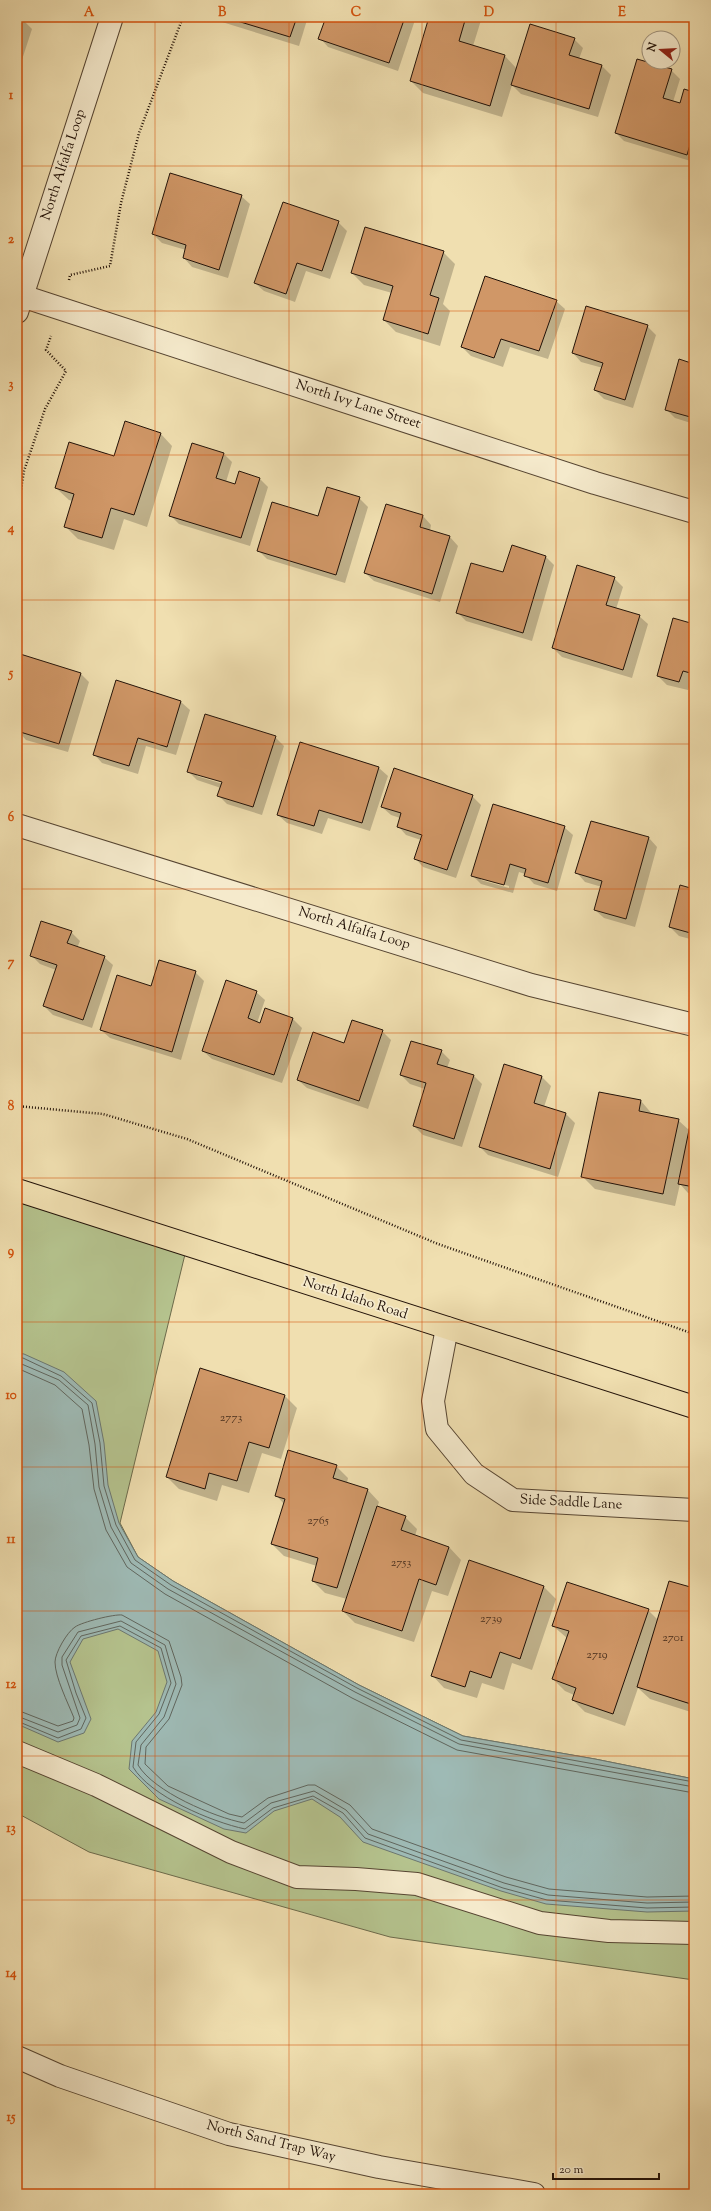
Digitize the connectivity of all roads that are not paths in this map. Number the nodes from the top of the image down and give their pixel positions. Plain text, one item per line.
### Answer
1 (112, 17) edge
2 (20, 304) edge
3 (694, 512) edge
4 (17, 825) edge
5 (694, 1025) edge
6 (17, 1190) edge
7 (447, 1328) junction
8 (694, 1407) edge
9 (694, 1510) edge
10 (17, 1752) edge
11 (694, 1933) edge
12 (17, 2057) edge
13 (534, 2194) edge

1 - 2 street, North Alfalfa Loop
2 - 3 street, North Ivy Lane Street
4 - 5 street, North Alfalfa Loop
6 - 7 main road, North Idaho Road
7 - 8 main road, North Idaho Road
7 - 9 street, Side Saddle Lane
10 - 11 street
12 - 13 street, North Sand Trap Way

